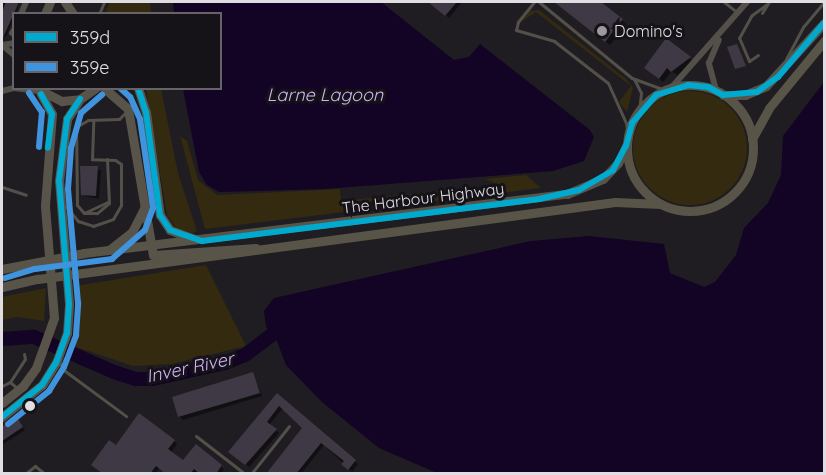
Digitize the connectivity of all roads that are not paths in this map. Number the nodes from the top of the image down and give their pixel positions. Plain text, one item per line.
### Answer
1 (104, 2) edge
2 (536, 2) edge
3 (724, 2) edge
4 (747, 2) edge
5 (824, 2) edge
6 (768, 3) edge
7 (97, 12) edge
8 (738, 13) junction
9 (762, 13) dead end
10 (825, 23) edge
11 (825, 41) edge
12 (758, 55) dead end
13 (777, 77) junction
14 (632, 78) junction
15 (668, 89) junction
16 (93, 90) edge
17 (106, 90) edge
18 (139, 90) edge
19 (38, 91) edge
20 (719, 92) junction
21 (80, 99) junction
22 (128, 109) junction
23 (639, 111) junction
24 (93, 120) junction
25 (627, 135) junction
26 (752, 139) junction
27 (626, 146) junction
28 (107, 159) junction
29 (2, 188) edge
30 (59, 189) junction
31 (26, 195) dead end
32 (109, 202) junction
33 (661, 204) junction
34 (144, 208) junction
35 (84, 213) junction
36 (211, 246) junction
37 (149, 247) junction
38 (109, 250) junction
39 (200, 254) junction
40 (2, 269) edge
41 (2, 287) edge
42 (24, 354) dead end
43 (58, 358) junction
44 (52, 371) junction
45 (65, 371) junction
46 (10, 382) junction
47 (2, 386) edge
48 (19, 390) junction
49 (2, 403) edge
50 (126, 416) dead end
51 (2, 417) edge
52 (289, 426) dead end
53 (196, 436) dead end
54 (25, 474) edge
55 (45, 474) edge
56 (246, 474) edge
57 (251, 474) edge

1 - 7 lane
2 - 14 lane
2 - 25 lane
3 - 8 lane
4 - 8 street
5 - 13 lane
6 - 9 lane
6 - 12 lane
8 - 15 street
8 - 20 street
10 - 13 highway
11 - 26 highway
13 - 20 highway
14 - 15 lane
14 - 23 lane
15 - 20 highway
15 - 23 highway
16 - 21 main road
17 - 22 main road
18 - 36 main road
19 - 21 main road
19 - 48 main road
20 - 26 highway
21 - 30 main road
22 - 24 lane
22 - 34 main road
23 - 25 highway
24 - 28 lane
24 - 35 lane
25 - 27 highway
26 - 33 highway
27 - 33 highway
27 - 36 highway, The Harbour Highway
28 - 30 lane
28 - 32 lane
29 - 31 lane
30 - 43 main road
32 - 35 lane
32 - 35 lane
33 - 36 highway
34 - 37 main road
34 - 38 main road
36 - 37 highway
36 - 39 highway
37 - 38 highway
37 - 39 main road
38 - 40 highway
39 - 41 highway
42 - 46 lane
43 - 44 main road
43 - 45 lane
44 - 45 lane
44 - 51 main road
45 - 50 lane
46 - 47 lane
46 - 48 lane
48 - 49 main road
52 - 57 lane
53 - 56 lane
54 - 55 lane

